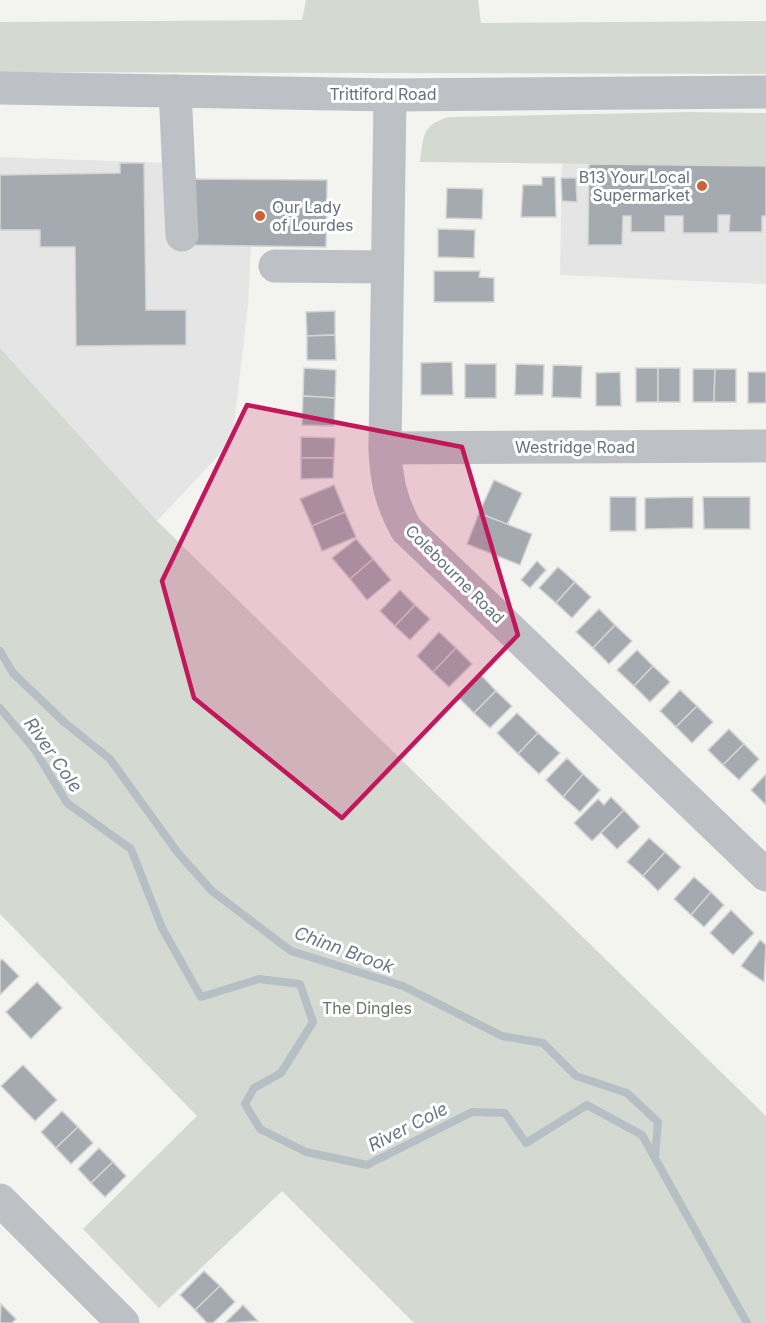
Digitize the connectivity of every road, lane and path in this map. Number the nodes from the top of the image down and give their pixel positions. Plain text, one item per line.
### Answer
1 (0, 88) edge
2 (175, 91) junction
3 (766, 92) edge
4 (390, 95) junction
5 (182, 235) dead end
6 (275, 266) dead end
7 (387, 267) junction
8 (766, 446) edge
9 (385, 448) junction
10 (766, 875) edge
11 (0, 1200) edge
12 (123, 1323) edge

1 - 2 street, Trittiford Road
2 - 4 street, Trittiford Road
2 - 5 street
3 - 4 street, Trittiford Road
4 - 7 street, Colebourne Road
6 - 7 street
7 - 9 street, Colebourne Road
8 - 9 street, Westridge Road
9 - 10 street, Colebourne Road
11 - 12 street

